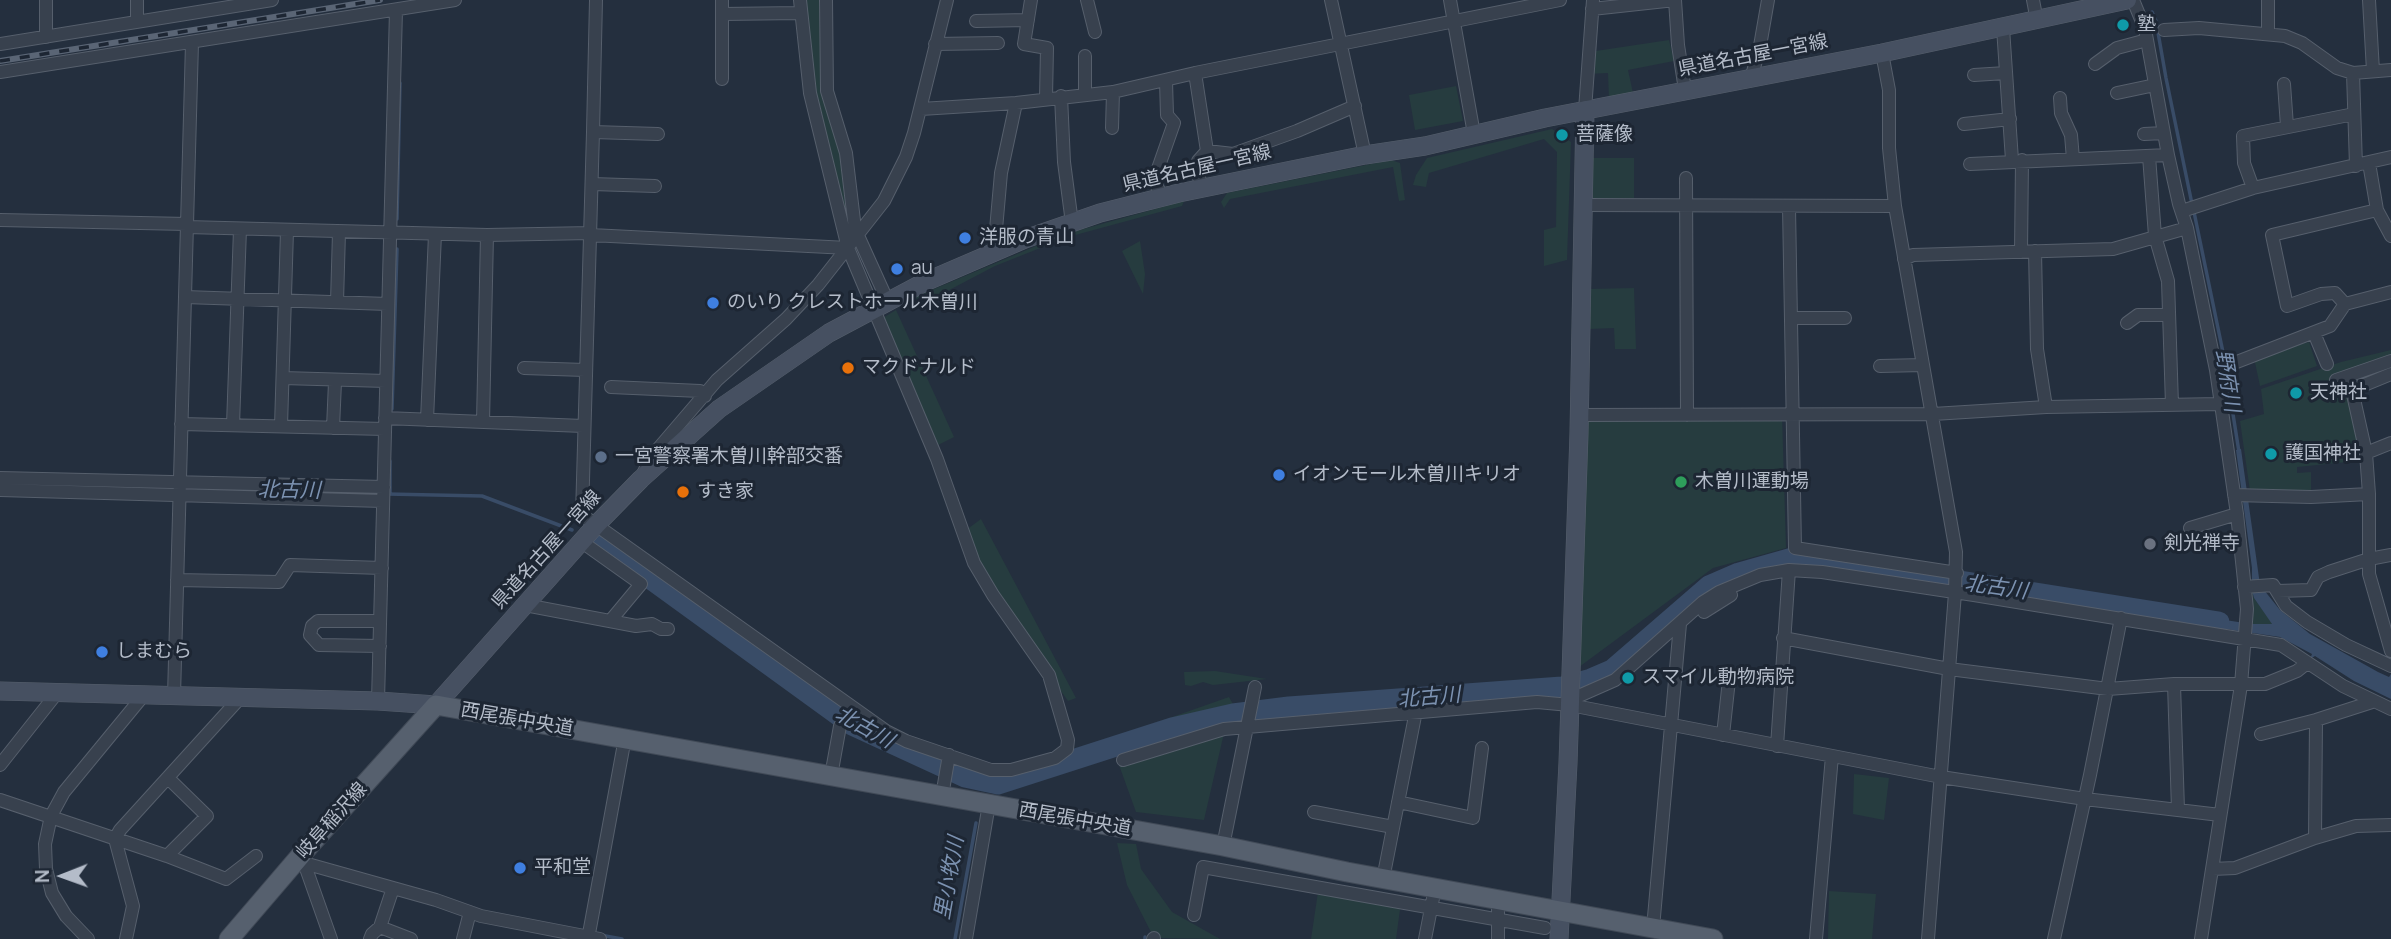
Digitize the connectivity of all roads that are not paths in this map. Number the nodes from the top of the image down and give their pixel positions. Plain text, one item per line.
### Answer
1 (46, 0) edge
2 (137, 0) edge
3 (272, 0) edge
4 (455, 0) edge
5 (596, 0) edge
6 (722, 0) edge
7 (827, 0) edge
8 (947, 0) edge
9 (1031, 0) edge
10 (1087, 0) edge
11 (1331, 0) edge
12 (1450, 0) edge
13 (1560, 0) edge
14 (1675, 0) edge
15 (1768, 0) edge
16 (2032, 0) edge
17 (2127, 0) edge
18 (2133, 0) edge
19 (2268, 0) edge
20 (2369, 0) edge
21 (1592, 4) edge
22 (396, 10) junction
23 (801, 11) edge
24 (723, 14) junction
25 (827, 18) junction
26 (1028, 20) junction
27 (1453, 21) junction
28 (2037, 21) junction
29 (137, 22) junction
30 (976, 22) dead end
31 (2003, 28) junction
32 (2164, 30) dead end
33 (1095, 32) dead end
34 (2268, 34) junction
35 (47, 37) junction
36 (2147, 40) junction
37 (192, 43) junction
38 (998, 43) dead end
39 (0, 44) edge
40 (935, 44) junction
41 (1340, 44) junction
42 (1882, 52) junction
43 (1085, 56) dead end
44 (2095, 64) dead end
45 (2391, 70) edge
46 (2373, 71) junction
47 (0, 72) edge
48 (1195, 73) junction
49 (2006, 73) junction
50 (2353, 73) junction
51 (1974, 75) dead end
52 (722, 79) dead end
53 (1751, 79) junction
54 (1167, 80) junction
55 (2284, 84) dead end
56 (2155, 85) junction
57 (1685, 90) junction
58 (827, 91) junction
59 (1112, 92) junction
60 (810, 93) junction
61 (2117, 93) dead end
62 (1085, 95) junction
63 (1061, 96) junction
64 (1046, 98) junction
65 (2060, 99) dead end
66 (1016, 103) junction
67 (1355, 106) junction
68 (921, 109) junction
69 (1585, 110) junction
70 (2354, 114) junction
71 (2010, 119) junction
72 (1964, 124) dead end
73 (2287, 126) junction
74 (1112, 128) dead end
75 (593, 132) junction
76 (2164, 133) junction
77 (658, 134) dead end
78 (1474, 134) junction
79 (2144, 134) dead end
80 (1207, 151) junction
81 (1365, 155) junction
82 (2168, 155) junction
83 (2149, 156) junction
84 (2391, 157) edge
85 (2073, 159) junction
86 (2017, 160) junction
87 (1970, 164) dead end
88 (2363, 164) junction
89 (1686, 178) dead end
90 (592, 184) junction
91 (654, 186) dead end
92 (1202, 188) junction
93 (2253, 188) junction
94 (1162, 197) junction
95 (1585, 205) junction
96 (1686, 206) junction
97 (1895, 206) junction
98 (1789, 207) junction
99 (2189, 209) junction
100 (2377, 210) junction
101 (0, 220) edge
102 (1072, 223) junction
103 (187, 225) junction
104 (2187, 228) junction
105 (240, 229) junction
106 (287, 231) junction
107 (339, 232) junction
108 (389, 232) junction
109 (435, 234) junction
110 (591, 234) junction
111 (486, 235) junction
112 (859, 235) junction
113 (2155, 236) junction
114 (2391, 236) edge
115 (848, 248) junction
116 (2021, 251) junction
117 (2035, 251) junction
118 (994, 252) junction
119 (1904, 259) junction
120 (2391, 292) edge
121 (185, 297) junction
122 (238, 299) junction
123 (287, 301) junction
124 (337, 302) junction
125 (388, 304) junction
126 (2345, 304) junction
127 (881, 306) junction
128 (2169, 315) junction
129 (1790, 318) junction
130 (1845, 318) dead end
131 (2127, 323) dead end
132 (2314, 333) junction
133 (2391, 361) edge
134 (2328, 364) dead end
135 (1923, 365) junction
136 (1880, 366) dead end
137 (524, 368) dead end
138 (2223, 368) junction
139 (585, 370) junction
140 (2391, 374) edge
141 (283, 378) junction
142 (2336, 380) dead end
143 (335, 382) junction
144 (386, 382) junction
145 (611, 387) dead end
146 (705, 396) junction
147 (2220, 404) junction
148 (2172, 405) junction
149 (2046, 407) junction
150 (1933, 414) junction
151 (1579, 415) junction
152 (1687, 415) junction
153 (1792, 416) junction
154 (427, 420) junction
155 (483, 422) junction
156 (181, 424) junction
157 (385, 424) junction
158 (233, 425) junction
159 (281, 426) junction
160 (583, 426) junction
161 (333, 428) junction
162 (2391, 443) edge
163 (2366, 453) junction
164 (0, 478) edge
165 (641, 478) junction
166 (180, 489) junction
167 (0, 490) edge
168 (383, 494) junction
169 (2369, 494) junction
170 (2240, 495) junction
171 (2237, 514) junction
172 (596, 525) junction
173 (2190, 528) dead end
174 (582, 542) junction
175 (2391, 555) edge
176 (2369, 559) junction
177 (382, 568) junction
178 (1788, 575) junction
179 (177, 580) junction
180 (1956, 583) junction
181 (2248, 586) junction
182 (2272, 588) junction
183 (524, 605) junction
184 (1704, 612) dead end
185 (2121, 618) junction
186 (611, 620) junction
187 (380, 621) junction
188 (1680, 624) junction
189 (668, 629) dead end
190 (2246, 632) junction
191 (1783, 638) junction
192 (380, 646) junction
193 (2391, 651) edge
194 (2307, 663) junction
195 (2391, 666) edge
196 (1949, 669) junction
197 (1729, 680) dead end
198 (2174, 684) junction
199 (2241, 685) junction
200 (1255, 687) dead end
201 (2108, 689) junction
202 (0, 691) edge
203 (57, 693) junction
204 (143, 696) junction
205 (174, 696) junction
206 (240, 698) junction
207 (378, 701) junction
208 (1574, 701) junction
209 (2372, 702) junction
210 (436, 705) junction
211 (2391, 709) edge
212 (1416, 711) junction
213 (2316, 720) junction
214 (1247, 724) junction
215 (1671, 724) junction
216 (840, 726) dead end
217 (2261, 734) dead end
218 (1723, 735) junction
219 (625, 738) junction
220 (1777, 746) junction
221 (1482, 748) dead end
222 (1832, 757) junction
223 (948, 758) junction
224 (1123, 760) dead end
225 (0, 765) edge
226 (831, 776) junction
227 (1941, 777) junction
228 (168, 778) junction
229 (943, 789) junction
230 (0, 800) edge
231 (2085, 800) junction
232 (1398, 802) junction
233 (989, 804) junction
234 (2178, 810) junction
235 (1314, 812) dead end
236 (2220, 815) junction
237 (51, 816) junction
238 (2391, 825) edge
239 (1393, 827) junction
240 (2315, 838) junction
241 (115, 839) junction
242 (1223, 846) junction
243 (167, 856) junction
244 (256, 856) dead end
245 (303, 859) junction
246 (2212, 869) junction
247 (1347, 872) junction
248 (1383, 879) junction
249 (393, 888) junction
250 (1435, 888) junction
251 (1344, 892) junction
252 (1499, 899) junction
253 (1430, 908) junction
254 (1562, 910) junction
255 (470, 912) junction
256 (1194, 915) dead end
257 (1497, 920) junction
258 (524, 925) junction
259 (380, 927) junction
260 (1545, 928) dead end
261 (1640, 930) edge
262 (1681, 936) edge
263 (592, 938) edge
264 (88, 939) edge
265 (125, 939) edge
266 (229, 939) edge
267 (331, 939) edge
268 (370, 939) edge
269 (411, 939) edge
270 (463, 939) edge
271 (522, 939) edge
272 (966, 939) edge
273 (1424, 939) edge
274 (1497, 939) edge
275 (1559, 939) edge
276 (1713, 939) edge
277 (1816, 939) edge
278 (1928, 939) edge
279 (2053, 939) edge
280 (2200, 939) edge

1 - 35 street
2 - 29 street
3 - 29 street
4 - 22 street
5 - 75 street
6 - 24 street
7 - 25 street
8 - 40 street
9 - 26 street
10 - 33 street
11 - 41 street
12 - 27 street
13 - 27 street
14 - 21 street
14 - 57 street
15 - 53 street
16 - 28 street
17 - 28 main road, 県道名古屋一宮線
18 - 36 street
19 - 34 street
20 - 46 street
21 - 69 street
22 - 37 street
22 - 108 street
23 - 24 street
23 - 25 street
23 - 60 street
24 - 52 street
25 - 58 street
26 - 30 street
26 - 64 street
27 - 41 street
27 - 78 street
28 - 31 main road, 県道名古屋一宮線
29 - 35 street
31 - 42 main road, 県道名古屋一宮線
31 - 49 street
32 - 34 street
34 - 50 street
35 - 39 street
36 - 44 street
36 - 56 street
37 - 47 street
37 - 103 street
38 - 40 street
40 - 68 street
41 - 48 street
41 - 67 street
42 - 53 main road, 県道名古屋一宮線
42 - 97 street
43 - 62 street
45 - 46 street
46 - 50 street
48 - 54 street
48 - 80 street
49 - 51 street
49 - 71 street
50 - 70 street
53 - 57 main road, 県道名古屋一宮線
54 - 59 street
54 - 94 street
55 - 73 street
56 - 61 street
56 - 76 street
57 - 69 main road, 県道名古屋一宮線
58 - 60 street
58 - 112 street
59 - 62 street
59 - 74 street
60 - 115 street
62 - 63 street
63 - 64 street
63 - 102 street
64 - 66 street
65 - 85 street
66 - 68 street
66 - 118 street
67 - 80 street
67 - 81 street
68 - 112 street
69 - 78 main road, 県道名古屋一宮線
69 - 95 main road
70 - 73 street
70 - 88 street
71 - 72 street
71 - 86 street
73 - 93 street
75 - 77 street
75 - 90 street
76 - 79 street
76 - 82 street
78 - 81 main road, 県道名古屋一宮線
80 - 92 street
81 - 92 main road, 県道名古屋一宮線
82 - 83 street
82 - 99 street
83 - 85 street
83 - 113 street
84 - 88 street
85 - 86 street
86 - 87 street
86 - 116 street
88 - 93 street
88 - 100 street
89 - 96 street
90 - 91 street
90 - 110 street
92 - 94 main road, 県道名古屋一宮線
93 - 99 street
94 - 102 main road, 県道名古屋一宮線
95 - 96 street
95 - 151 main road
96 - 98 street
96 - 152 street
97 - 98 street
97 - 119 street
98 - 129 street
99 - 104 street
100 - 114 street
100 - 126 street
101 - 103 street
102 - 118 main road, 県道名古屋一宮線
103 - 105 street
103 - 121 street
104 - 113 street
104 - 138 street
105 - 106 street
105 - 122 street
106 - 107 street
106 - 123 street
107 - 108 street
107 - 124 street
108 - 109 street
108 - 125 street
109 - 111 street
109 - 154 street
110 - 111 street
110 - 115 street
110 - 139 street
111 - 155 street
112 - 115 street
112 - 127 street
113 - 117 street
113 - 128 street
115 - 127 street
115 - 146 street
116 - 117 street
116 - 119 street
117 - 149 street
118 - 127 main road, 県道名古屋一宮線
119 - 135 street
120 - 126 street
121 - 122 street
121 - 156 street
122 - 123 street
122 - 158 street
123 - 124 street
123 - 141 street
124 - 125 street
125 - 144 street
126 - 132 street
127 - 165 main road, 県道名古屋一宮線
127 - 223 street
128 - 131 street
128 - 148 street
129 - 130 street
129 - 153 street
132 - 134 street
132 - 138 street
133 - 142 street
135 - 136 street
135 - 150 street
137 - 139 street
138 - 147 street
139 - 160 street
140 - 163 street
141 - 143 street
141 - 159 street
143 - 144 street
143 - 161 street
144 - 157 street
145 - 146 street
146 - 165 street
147 - 148 street
147 - 170 street
148 - 149 street
149 - 150 street
150 - 153 street
150 - 180 street
151 - 152 street
151 - 208 main road
152 - 153 street
153 - 180 street
154 - 155 street
154 - 157 street
155 - 160 street
156 - 158 street
156 - 166 street
157 - 161 street
157 - 168 street
158 - 159 street
159 - 161 street
160 - 172 street
162 - 163 street
163 - 169 street
164 - 166 street
165 - 172 main road, 県道名古屋一宮線
166 - 167 street
166 - 168 street
166 - 179 street
168 - 177 street
169 - 170 street
169 - 176 street
170 - 171 street
171 - 173 street
171 - 181 street
172 - 174 main road, 県道名古屋一宮線
172 - 223 street
174 - 183 main road, 県道名古屋一宮線
174 - 186 street
175 - 176 street
176 - 182 street
176 - 193 street
177 - 179 street
177 - 187 street
178 - 180 street
178 - 184 street
178 - 188 street
178 - 191 street
179 - 205 street
180 - 185 street
180 - 196 street
181 - 182 street
181 - 190 street
182 - 195 street
183 - 186 street
183 - 210 main road, 県道名古屋一宮線
185 - 190 street
185 - 201 street
186 - 189 street
187 - 192 street
187 - 192 street
188 - 208 street
188 - 215 street
190 - 194 street
190 - 199 street
191 - 196 street
191 - 220 street
192 - 207 street
194 - 199 street
194 - 209 street
196 - 201 street
196 - 227 street
197 - 218 street
198 - 199 street
198 - 201 street
198 - 234 street
199 - 236 street
200 - 214 street
201 - 231 street
202 - 203 main road
203 - 204 main road
203 - 225 street
204 - 205 main road
204 - 237 street
205 - 206 main road
206 - 207 main road
206 - 228 street
207 - 210 main road
208 - 212 street
208 - 215 street
208 - 254 main road
209 - 211 street
209 - 213 street
210 - 219 main road, 西尾張中央道
210 - 245 main road, 岐阜稲沢線
212 - 214 street
212 - 232 street
213 - 217 street
213 - 240 street
214 - 224 street
214 - 242 street
215 - 218 street
215 - 261 street
216 - 226 street
218 - 220 street
219 - 226 main road, 西尾張中央道
219 - 263 street
220 - 222 street
221 - 232 street
222 - 227 street
222 - 277 street
223 - 229 street
226 - 229 main road, 西尾張中央道
227 - 231 street
227 - 278 street
228 - 241 street
228 - 243 street
229 - 233 main road, 西尾張中央道
230 - 237 street
231 - 234 street
231 - 279 street
232 - 239 street
233 - 242 main road, 西尾張中央道
233 - 272 street
234 - 236 street
235 - 239 street
236 - 246 street
237 - 241 street
237 - 264 street
238 - 240 street
239 - 248 street
240 - 246 street
241 - 243 street
241 - 265 street
242 - 247 main road, 西尾張中央道
243 - 244 street
245 - 249 street
245 - 266 main road, 岐阜稲沢線
245 - 267 street
246 - 280 street
247 - 248 main road, 西尾張中央道
247 - 251 street
248 - 250 main road, 西尾張中央道
249 - 255 street
249 - 259 street
250 - 252 main road, 西尾張中央道
250 - 253 street
251 - 253 street
251 - 256 street
252 - 254 main road, 西尾張中央道
252 - 257 street
253 - 257 street
253 - 273 street
254 - 261 main road, 西尾張中央道
254 - 275 main road
255 - 258 street
255 - 270 street
257 - 260 street
257 - 274 street
258 - 263 street
258 - 271 street
259 - 268 street
259 - 269 street
261 - 262 main road, 西尾張中央道
262 - 276 main road, 西尾張中央道

